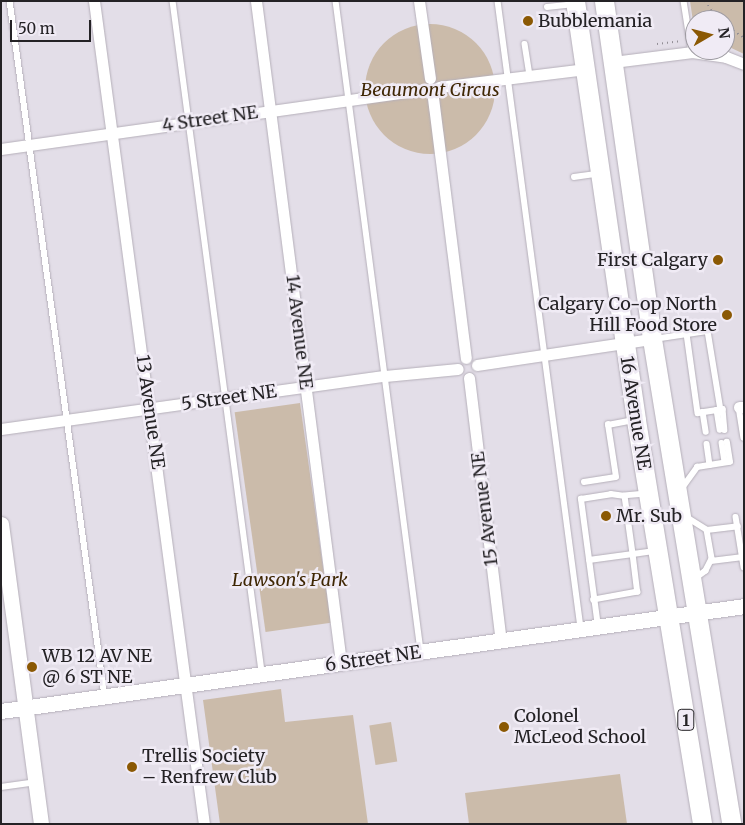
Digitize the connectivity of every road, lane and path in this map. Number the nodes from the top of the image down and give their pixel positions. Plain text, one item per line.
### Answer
1 (10, 1) edge
2 (94, 1) edge
3 (174, 1) edge
4 (256, 1) edge
5 (336, 1) edge
6 (419, 1) edge
7 (498, 1) edge
8 (604, 1) edge
9 (576, 2) edge
10 (547, 7) dead end
11 (685, 40) edge
12 (525, 44) dead end
13 (652, 45) dead end
14 (685, 53) edge
15 (613, 62) junction
16 (586, 69) junction
17 (530, 74) junction
18 (430, 78) junction
19 (508, 78) junction
20 (439, 87) junction
21 (419, 90) junction
22 (433, 98) junction
23 (349, 99) junction
24 (271, 110) junction
25 (190, 122) junction
26 (112, 134) junction
27 (30, 145) junction
28 (1, 149) edge
29 (601, 173) junction
30 (574, 178) dead end
31 (687, 334) junction
32 (652, 339) junction
33 (625, 342) junction
34 (544, 354) junction
35 (466, 358) junction
36 (477, 365) junction
37 (458, 369) junction
38 (385, 376) junction
39 (468, 378) junction
40 (306, 387) junction
41 (226, 399) junction
42 (742, 407) edge
43 (150, 408) junction
44 (720, 410) junction
45 (703, 412) junction
46 (68, 419) junction
47 (636, 420) junction
48 (1, 430) edge
49 (723, 430) dead end
50 (706, 432) dead end
51 (744, 438) edge
52 (724, 442) dead end
53 (707, 444) dead end
54 (710, 465) junction
55 (584, 482) dead end
56 (648, 494) junction
57 (624, 496) junction
58 (679, 505) junction
59 (736, 517) dead end
60 (1, 524) edge
61 (738, 526) junction
62 (707, 530) junction
63 (658, 550) junction
64 (634, 554) junction
65 (742, 557) junction
66 (589, 560) junction
67 (711, 562) junction
68 (744, 567) edge
69 (691, 582) junction
70 (594, 600) junction
71 (744, 606) edge
72 (696, 613) junction
73 (668, 617) junction
74 (598, 628) junction
75 (581, 630) junction
76 (501, 641) junction
77 (421, 651) junction
78 (341, 663) junction
79 (262, 674) junction
80 (186, 684) junction
81 (105, 696) junction
82 (26, 708) junction
83 (1, 711) edge
84 (35, 782) junction
85 (1, 786) edge
86 (41, 824) edge
87 (204, 824) edge
88 (702, 824) edge
89 (731, 824) edge

1 - 27 lane
2 - 26 street, 13 Avenue NE
3 - 25 lane
4 - 24 street, 14 Avenue NE
5 - 23 lane
6 - 18 street
7 - 19 lane
8 - 15 highway, 16 Avenue NE / 1
9 - 10 lane
9 - 16 highway, 16 Avenue NE / 1
11 - 13 path
12 - 17 lane
14 - 15 street
15 - 32 highway, 16 Avenue NE / 1
16 - 17 street
16 - 29 highway, 16 Avenue NE / 1
17 - 19 street
18 - 20 street
18 - 21 street
19 - 20 street
19 - 34 lane
20 - 22 street
21 - 22 street
21 - 23 street, 4 Street NE
22 - 35 street
23 - 24 street, 4 Street NE
23 - 38 lane
24 - 25 street, 4 Street NE
24 - 40 street, 14 Avenue NE
25 - 26 street, 4 Street NE
25 - 41 lane
26 - 27 street, 4 Street NE
26 - 43 street, 13 Avenue NE
27 - 28 street, 4 Street NE
27 - 46 lane
29 - 30 lane
29 - 33 highway, 16 Avenue NE / 1
31 - 32 lane
31 - 44 lane
31 - 45 lane
32 - 33 street
32 - 58 highway, 16 Avenue NE / 1
33 - 34 street
33 - 47 highway, 16 Avenue NE / 1
34 - 36 street
34 - 75 lane
35 - 36 street
35 - 37 street
36 - 39 street
37 - 38 street, 5 Street NE
37 - 39 street
38 - 40 street, 5 Street NE
38 - 77 lane
39 - 76 street, 15 Avenue NE
40 - 41 street, 5 Street NE
40 - 78 street, 14 Avenue NE
41 - 43 street, 5 Street NE
41 - 79 lane
42 - 51 lane
43 - 46 street, 5 Street NE
43 - 80 street, 13 Avenue NE
44 - 45 lane
44 - 49 lane
45 - 50 lane
46 - 48 street, 5 Street NE
46 - 81 lane
47 - 55 lane
47 - 56 highway, 16 Avenue NE / 1
52 - 54 lane
53 - 54 lane
54 - 58 lane
56 - 57 lane
56 - 63 highway, 16 Avenue NE / 1
57 - 64 lane
57 - 66 lane
58 - 62 lane
58 - 69 highway, 16 Avenue NE / 1
59 - 61 lane
60 - 82 street
61 - 62 lane
61 - 65 lane
62 - 67 lane
63 - 64 lane
63 - 73 highway, 16 Avenue NE / 1
64 - 66 lane
64 - 70 lane
65 - 67 lane
65 - 68 lane
66 - 70 lane
67 - 69 lane
69 - 72 highway, 16 Avenue NE / 1
70 - 74 lane
71 - 72 street, 6 Street NE
72 - 73 street, 6 Street NE
72 - 89 highway, 16 Avenue NE / 1
73 - 74 street, 6 Street NE
73 - 88 highway, 16 Avenue NE / 1
74 - 75 street, 6 Street NE
75 - 76 street, 6 Street NE
76 - 77 street, 6 Street NE
77 - 78 street, 6 Street NE
78 - 79 street, 6 Street NE
79 - 80 street, 6 Street NE
80 - 81 street, 6 Street NE
80 - 87 street, 13 Avenue NE
81 - 82 street, 6 Street NE
82 - 83 street, 6 Street NE
82 - 84 street
84 - 85 lane
84 - 86 street

